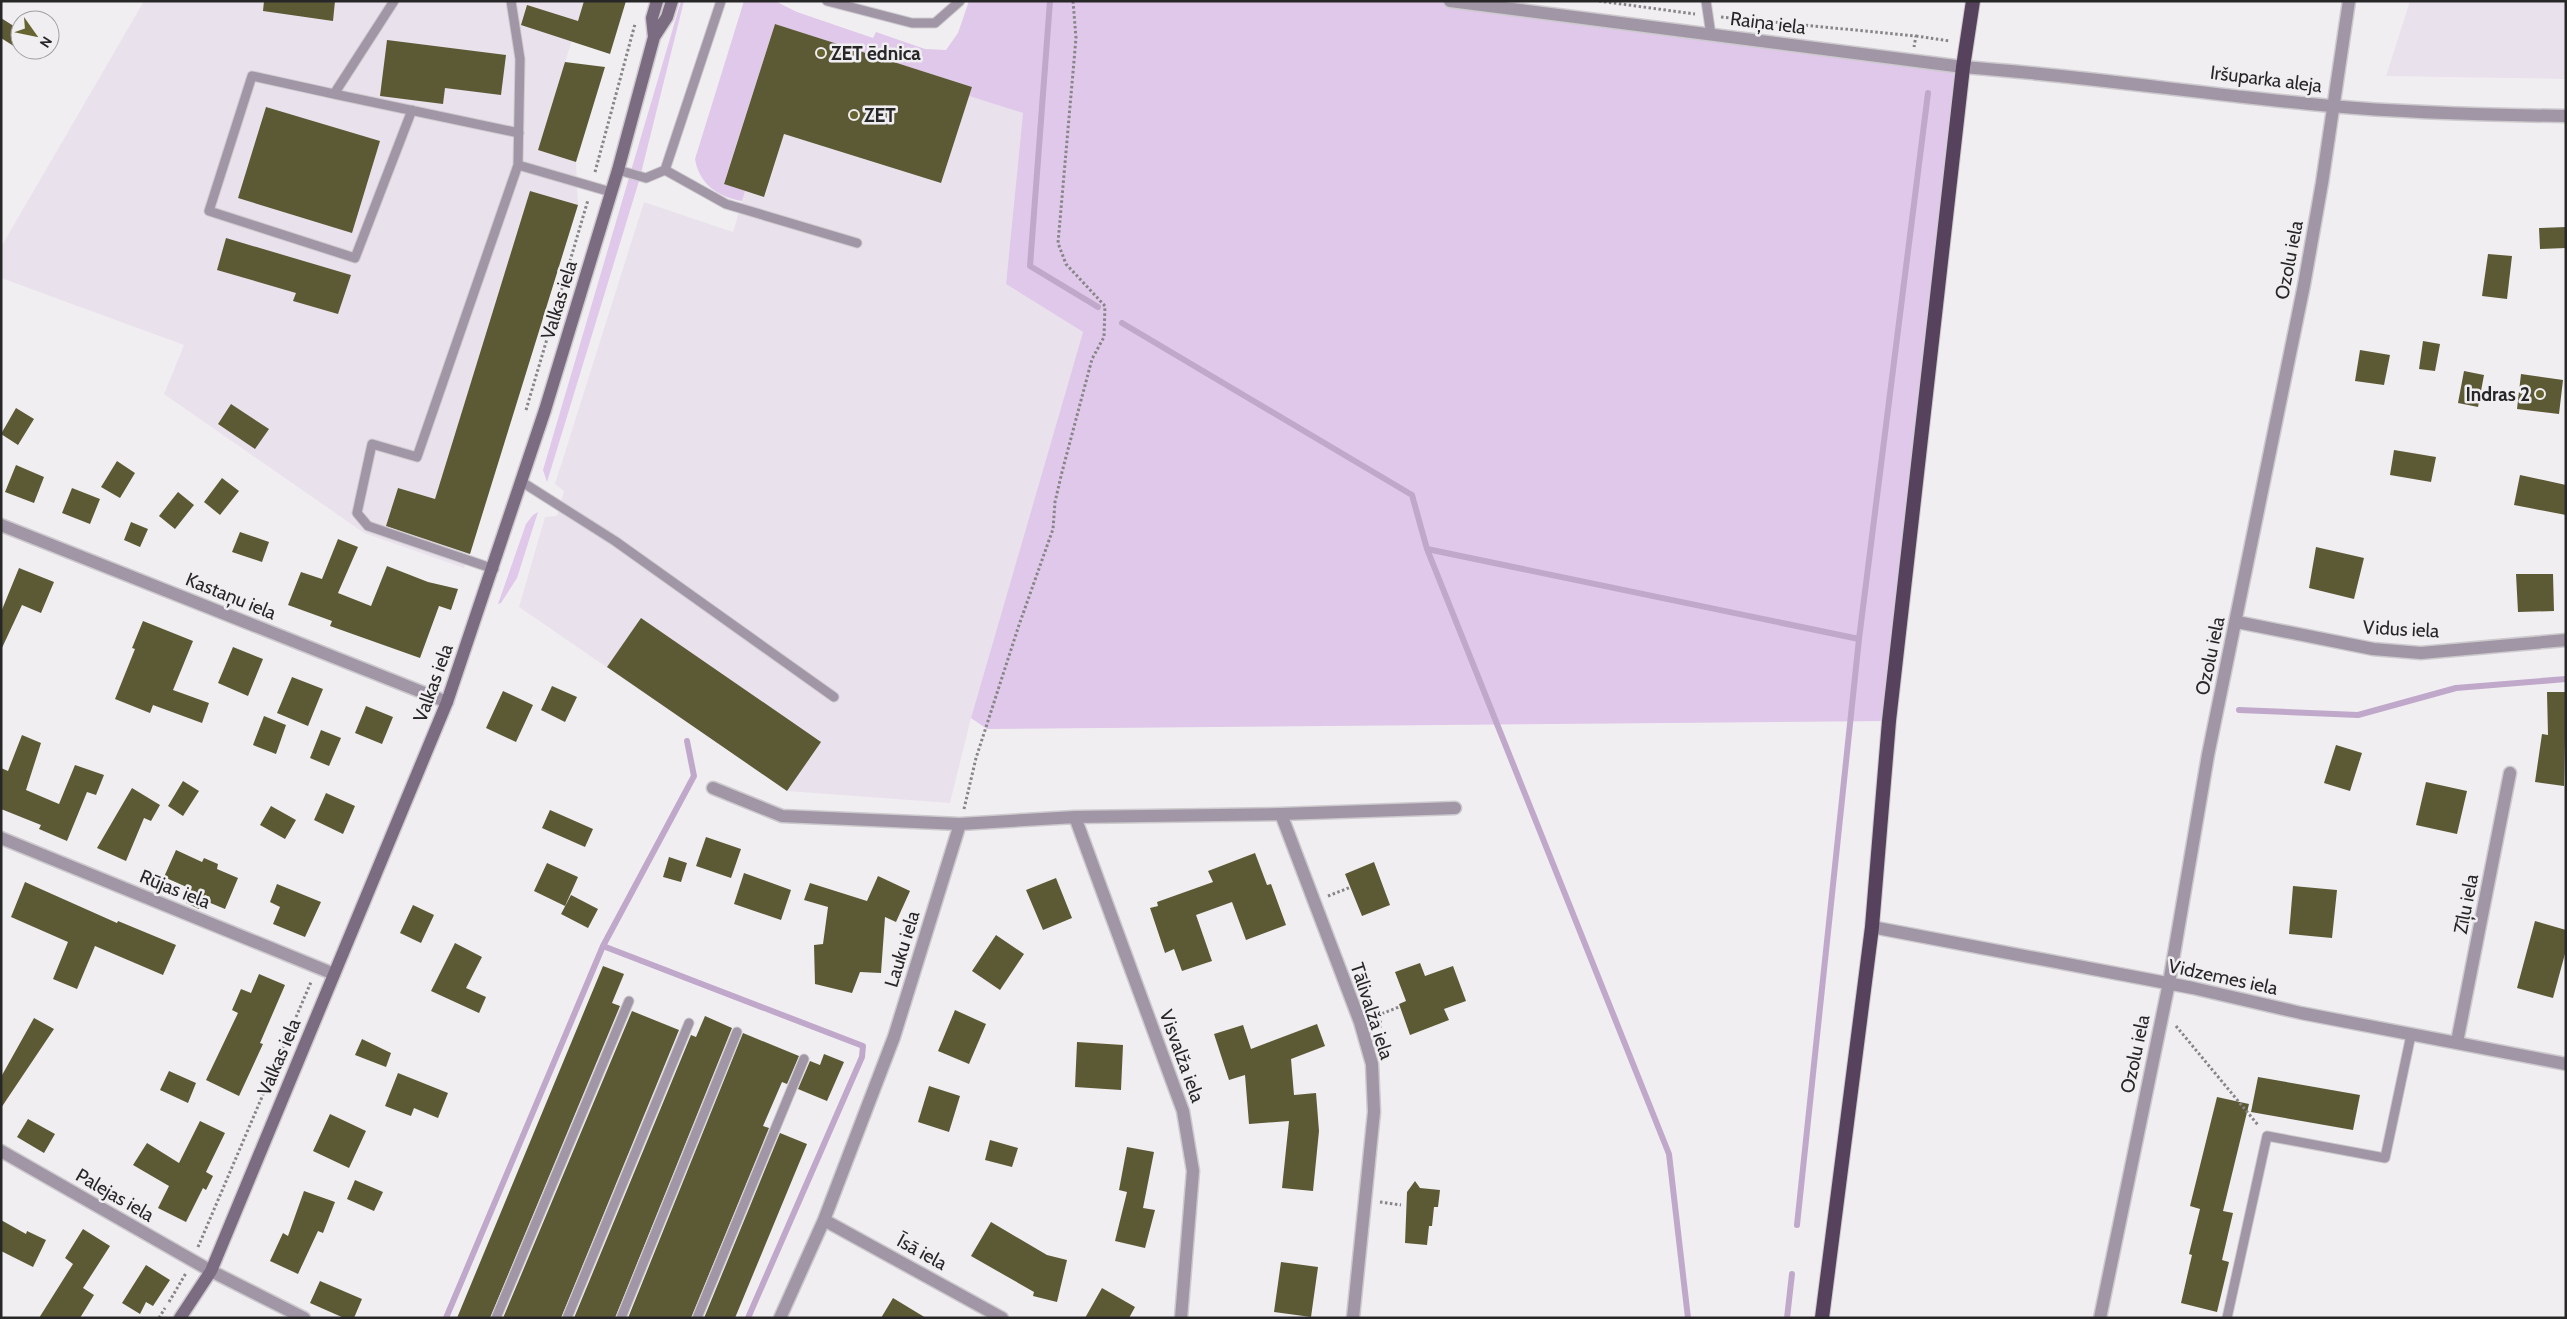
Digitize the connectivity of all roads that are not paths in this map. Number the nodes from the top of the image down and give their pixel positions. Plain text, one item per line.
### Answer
1 (394, 1) edge
2 (507, 1) edge
3 (656, 1) edge
4 (672, 1) edge
5 (721, 1) edge
6 (827, 1) edge
7 (960, 1) edge
8 (1450, 1) edge
9 (1706, 1) edge
10 (1973, 1) edge
11 (2349, 1) edge
12 (511, 2) edge
13 (1711, 35) junction
14 (654, 37) junction
15 (1963, 67) junction
16 (334, 94) junction
17 (2333, 106) junction
18 (412, 110) junction
19 (2566, 116) edge
20 (519, 133) junction
21 (518, 165) junction
22 (618, 170) junction
23 (666, 170) junction
24 (611, 192) junction
25 (857, 243) dead end
26 (522, 482) junction
27 (1, 525) edge
28 (494, 569) junction
29 (2237, 622) junction
30 (2566, 640) edge
31 (834, 697) dead end
32 (447, 702) junction
33 (2510, 773) dead end
34 (713, 788) dead end
35 (1455, 808) dead end
36 (1281, 814) junction
37 (1075, 817) junction
38 (960, 824) junction
39 (1, 838) edge
40 (1872, 927) junction
41 (334, 974) junction
42 (2169, 983) junction
43 (629, 1000) dead end
44 (689, 1024) dead end
45 (738, 1032) dead end
46 (2411, 1035) junction
47 (2457, 1042) junction
48 (804, 1059) dead end
49 (2566, 1064) edge
50 (1, 1151) edge
51 (824, 1220) junction
52 (211, 1271) junction
53 (180, 1318) edge
54 (304, 1318) edge
55 (496, 1318) edge
56 (567, 1318) edge
57 (621, 1318) edge
58 (697, 1318) edge
59 (780, 1318) edge
60 (1002, 1318) edge
61 (1180, 1318) edge
62 (1353, 1318) edge
63 (1822, 1318) edge
64 (2100, 1318) edge
65 (2227, 1318) edge

1 - 16 lane
2 - 12 lane
3 - 14 main road
4 - 14 main road
5 - 23 lane
6 - 7 lane
8 - 13 street, Raiņa iela
9 - 13 lane
10 - 15 highway
11 - 17 street, Ozolu iela
12 - 20 lane
13 - 15 street, Raiņa iela
14 - 22 main road, Valkas iela
15 - 17 street, Iršuparka aleja
15 - 40 highway
16 - 18 lane
16 - 18 lane
17 - 19 street, Iršuparka aleja
17 - 29 street, Ozolu iela
18 - 20 lane
20 - 21 lane
21 - 24 lane
21 - 28 lane
22 - 23 lane
22 - 24 main road, Valkas iela
23 - 25 lane
24 - 26 main road, Valkas iela
26 - 28 main road, Valkas iela
26 - 31 lane
27 - 32 street, Kastaņu iela
28 - 32 main road, Valkas iela
29 - 30 street, Vidus iela
29 - 42 street, Ozolu iela
32 - 41 main road, Valkas iela
33 - 47 street, Zīļu iela
34 - 38 street
35 - 36 street
36 - 37 street
36 - 62 street, Tālivalža iela
37 - 38 street
37 - 61 street, Visvalža iela
38 - 51 street, Lauku iela
39 - 41 street, Rūjas iela
40 - 42 street, Vidzemes iela
40 - 63 highway
41 - 52 main road, Valkas iela
42 - 46 street, Vidzemes iela
42 - 64 street, Ozolu iela
43 - 55 lane
44 - 56 lane
45 - 57 lane
46 - 47 street, Vidzemes iela
46 - 65 lane
47 - 49 street, Vidzemes iela
48 - 58 lane
50 - 52 street, Palejas iela
51 - 59 street, Lauku iela
51 - 60 street, Īsā iela
52 - 53 main road, Valkas iela
52 - 54 street, Palejas iela

